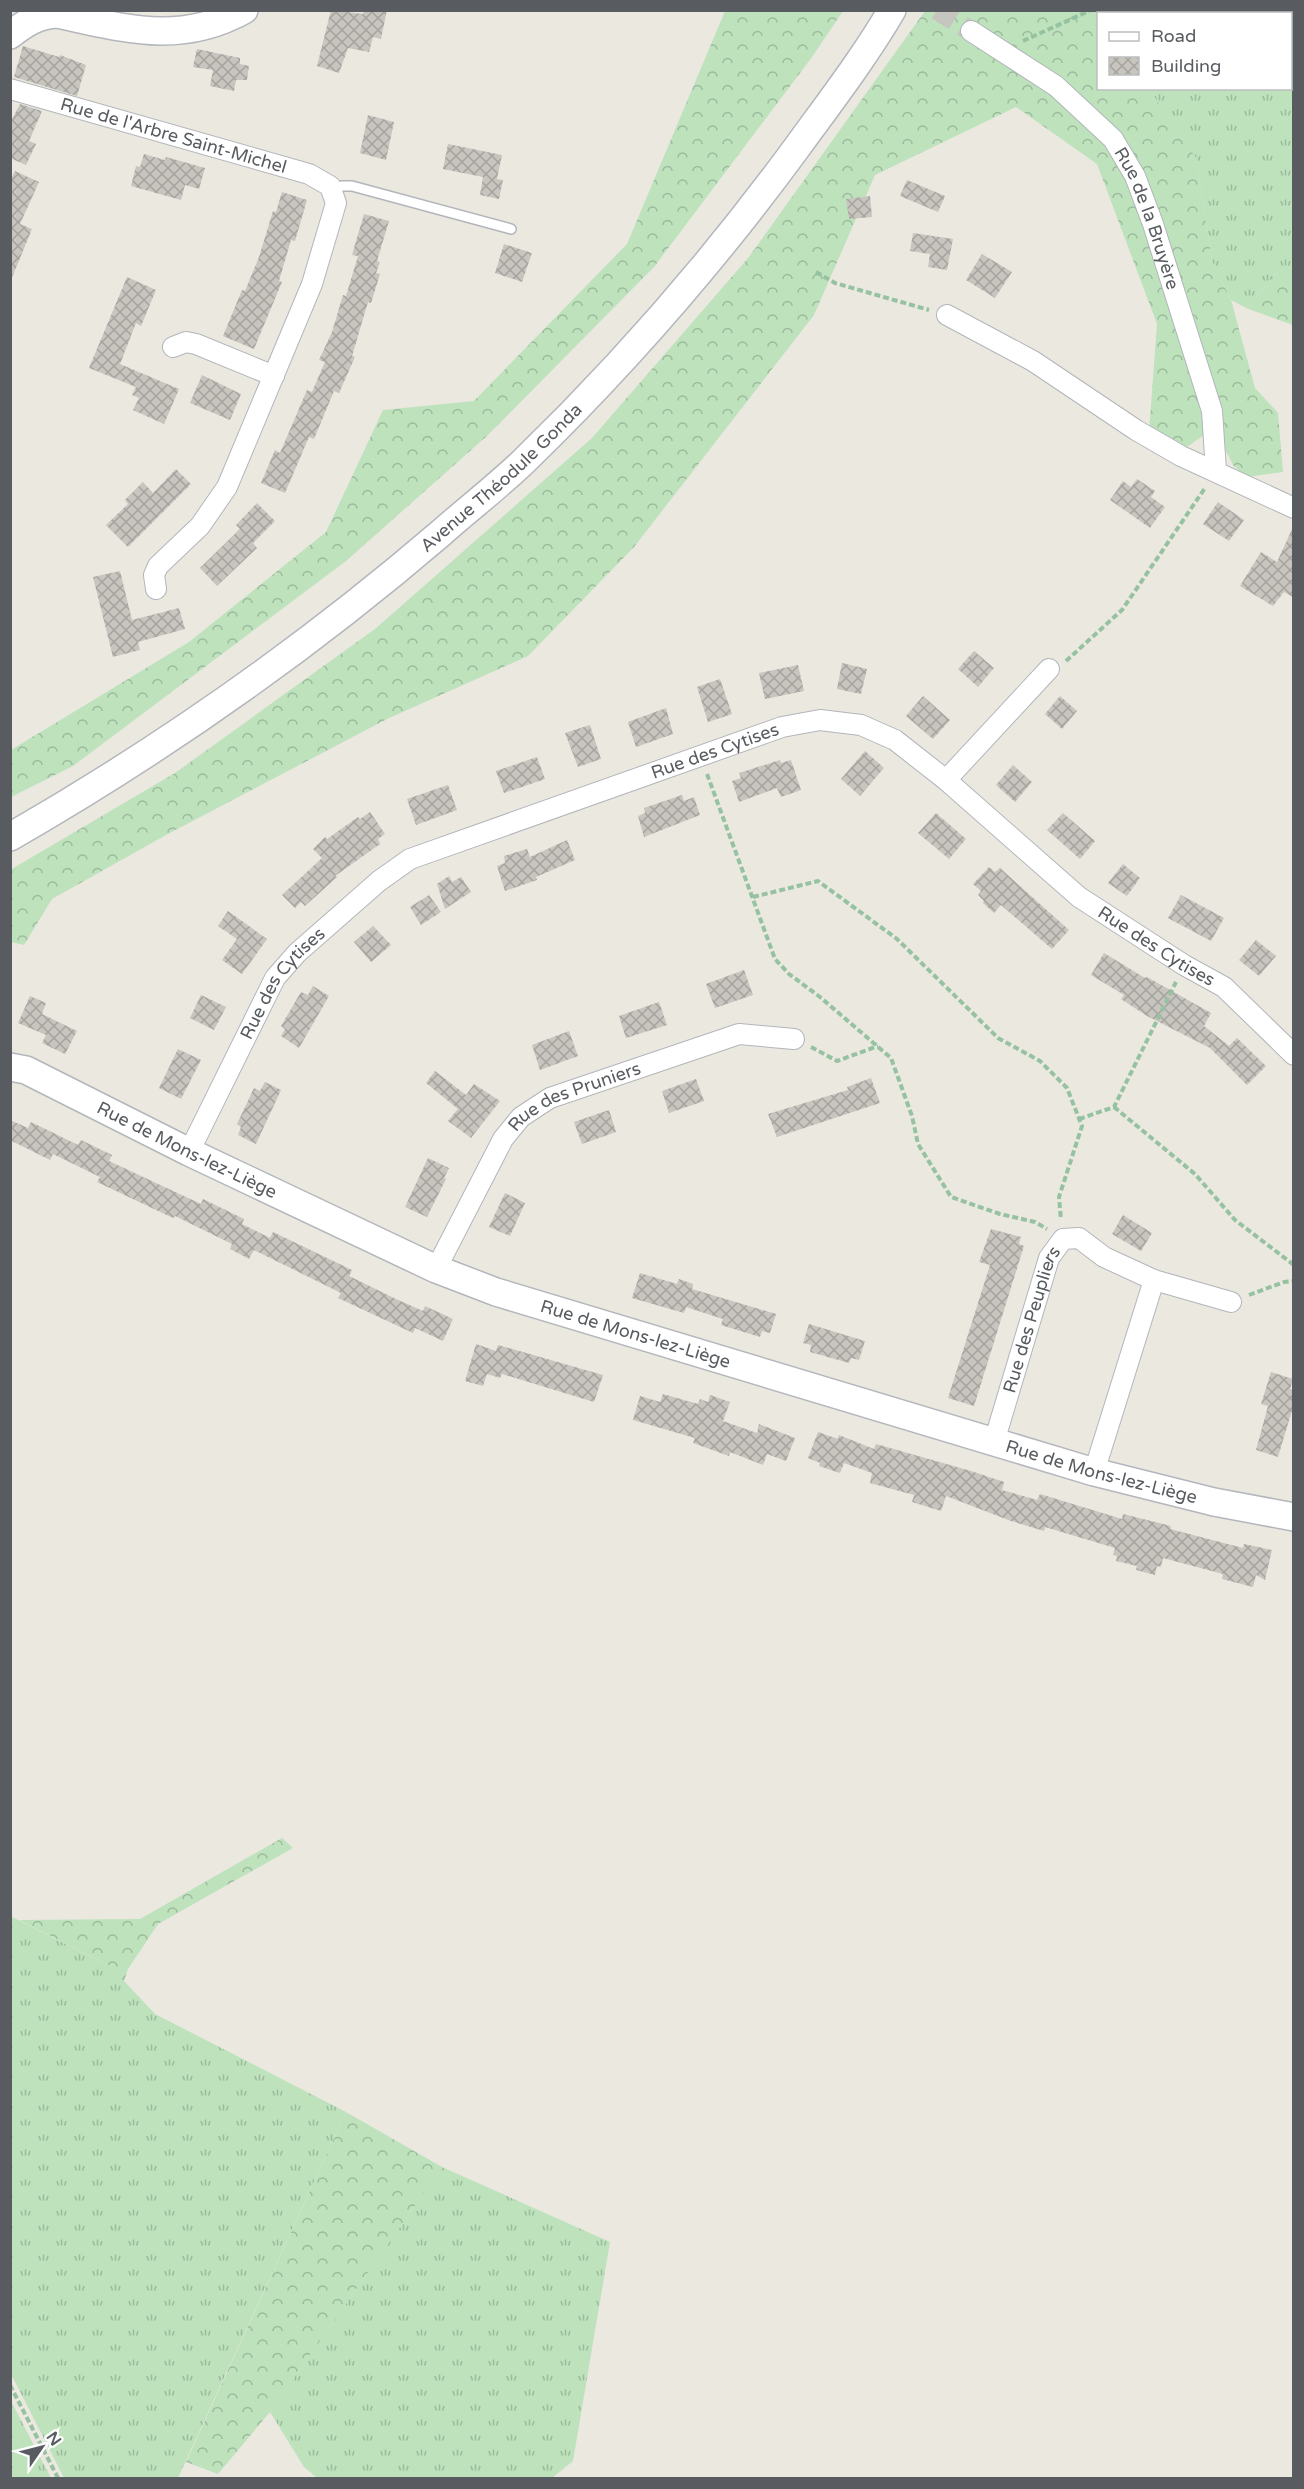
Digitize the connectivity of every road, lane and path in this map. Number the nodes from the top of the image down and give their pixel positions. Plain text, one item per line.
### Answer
1 (244, 10) edge
2 (892, 10) edge
3 (1091, 10) edge
4 (971, 31) tunnel mouth
5 (10, 35) edge
6 (998, 49) junction
7 (10, 89) edge
8 (333, 190) junction
9 (511, 229) dead end
10 (816, 272) dead end
11 (947, 315) joint
12 (173, 348) dead end
13 (274, 376) junction
14 (1215, 471) junction
15 (1293, 508) edge
16 (156, 589) dead end
17 (1049, 669) joint
18 (701, 756) junction
19 (946, 780) junction
20 (10, 837) edge
21 (753, 897) junction
22 (1184, 965) junction
23 (794, 1038) joint
24 (878, 1046) junction
25 (1293, 1055) edge
26 (10, 1067) edge
27 (1114, 1107) junction
28 (1079, 1119) junction
29 (189, 1152) junction
30 (1063, 1239) junction
31 (1293, 1266) edge
32 (436, 1269) junction
33 (1154, 1280) junction
34 (1293, 1281) edge
35 (1231, 1302) joint
36 (994, 1442) junction
37 (1094, 1472) junction
38 (1293, 1517) edge
39 (10, 2385) edge
40 (58, 2478) edge

1 - 5 street
2 - 20 street, Avenue Théodule Gonda
3 - 6 path
4 - 6 street, Rue de la Bruyère
6 - 14 street, Rue de la Bruyère
7 - 8 street, Rue de l'Arbre Saint-Michel
8 - 9 lane
8 - 13 street
10 - 11 path
11 - 14 street
12 - 13 street
13 - 16 street
14 - 15 street
14 - 17 path
17 - 19 street
18 - 19 street, Rue des Cytises
18 - 21 path
18 - 29 street, Rue des Cytises
19 - 22 street, Rue des Cytises
21 - 24 path
21 - 28 path
22 - 25 street, Rue des Cytises
22 - 27 path
23 - 24 path
23 - 32 street, Rue des Pruniers
24 - 30 path
26 - 29 street, Rue de Mons-lez-Liège
27 - 28 path
27 - 31 path
28 - 30 path
29 - 32 street, Rue de Mons-lez-Liège
30 - 33 street, Rue des Peupliers
30 - 36 street, Rue des Peupliers
32 - 36 street, Rue de Mons-lez-Liège
33 - 35 street, Rue des Peupliers
33 - 37 street
34 - 35 path
36 - 37 street, Rue de Mons-lez-Liège
37 - 38 street, Rue de Mons-lez-Liège
39 - 40 path

